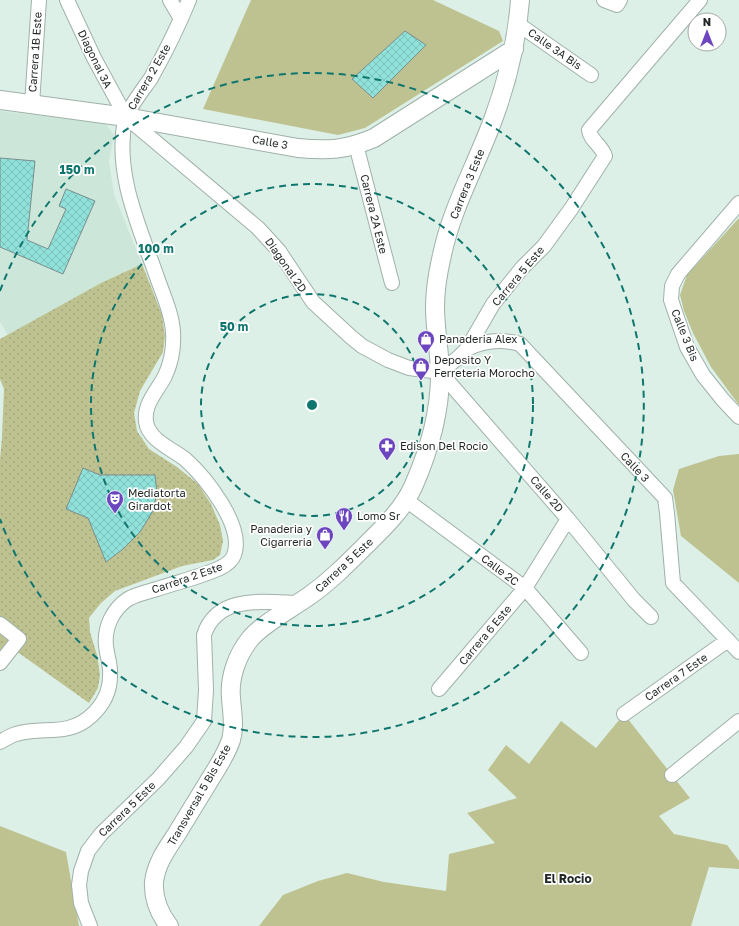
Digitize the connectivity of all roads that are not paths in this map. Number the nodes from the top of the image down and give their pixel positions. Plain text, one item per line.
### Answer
1 (39, 0) edge
2 (67, 0) edge
3 (170, 0) edge
4 (189, 0) edge
5 (520, 0) edge
6 (700, 0) edge
7 (181, 19) junction
8 (518, 24) junction
9 (514, 49) junction
10 (591, 74) dead end
11 (0, 100) edge
12 (32, 104) junction
13 (126, 117) junction
14 (356, 145) junction
15 (739, 203) edge
16 (392, 283) dead end
17 (466, 348) junction
18 (440, 372) junction
19 (739, 417) edge
20 (406, 500) junction
21 (568, 519) junction
22 (524, 588) junction
23 (299, 603) junction
24 (651, 617) dead end
25 (0, 624) edge
26 (728, 640) junction
27 (739, 652) edge
28 (581, 653) dead end
29 (0, 663) edge
30 (438, 689) dead end
31 (624, 714) dead end
32 (739, 721) edge
33 (0, 742) edge
34 (672, 775) dead end
35 (90, 926) edge
36 (169, 926) edge

1 - 12 street, Carrera 1B Este
2 - 13 street, Diagonal 3A
3 - 7 street
4 - 7 street, Carrera 2 Este
5 - 8 street, Carrera 3 Este
6 - 17 street, Carrera 5 Este
7 - 13 street, Carrera 2 Este
8 - 9 street, Carrera 3 Este
8 - 10 street, Calle 3A Bis
9 - 14 street, Calle 3
9 - 18 street, Carrera 3 Este
11 - 12 street, Calle 3
12 - 13 street, Calle 3
13 - 14 street, Calle 3
13 - 18 street, Diagonal 2D
13 - 33 street, Carrera 2 Este
14 - 16 street, Carrera 2A Este
15 - 19 street, Calle 3 Bis
17 - 18 street, Carrera 5 Este
17 - 26 street, Calle 3
18 - 20 street, Carrera 5 Este
18 - 21 street, Calle 2D
20 - 22 street, Calle 2C
20 - 23 street, Carrera 5 Este
21 - 22 street, Carrera 6 Este
21 - 24 street, Calle 2D
22 - 28 street, Calle 2C
22 - 30 street, Carrera 6 Este
23 - 35 street, Carrera 5 Este
23 - 36 street, Transversal 5 Bis Este
25 - 29 street
26 - 27 street, Calle 3
26 - 31 street, Carrera 7 Este
32 - 34 street

